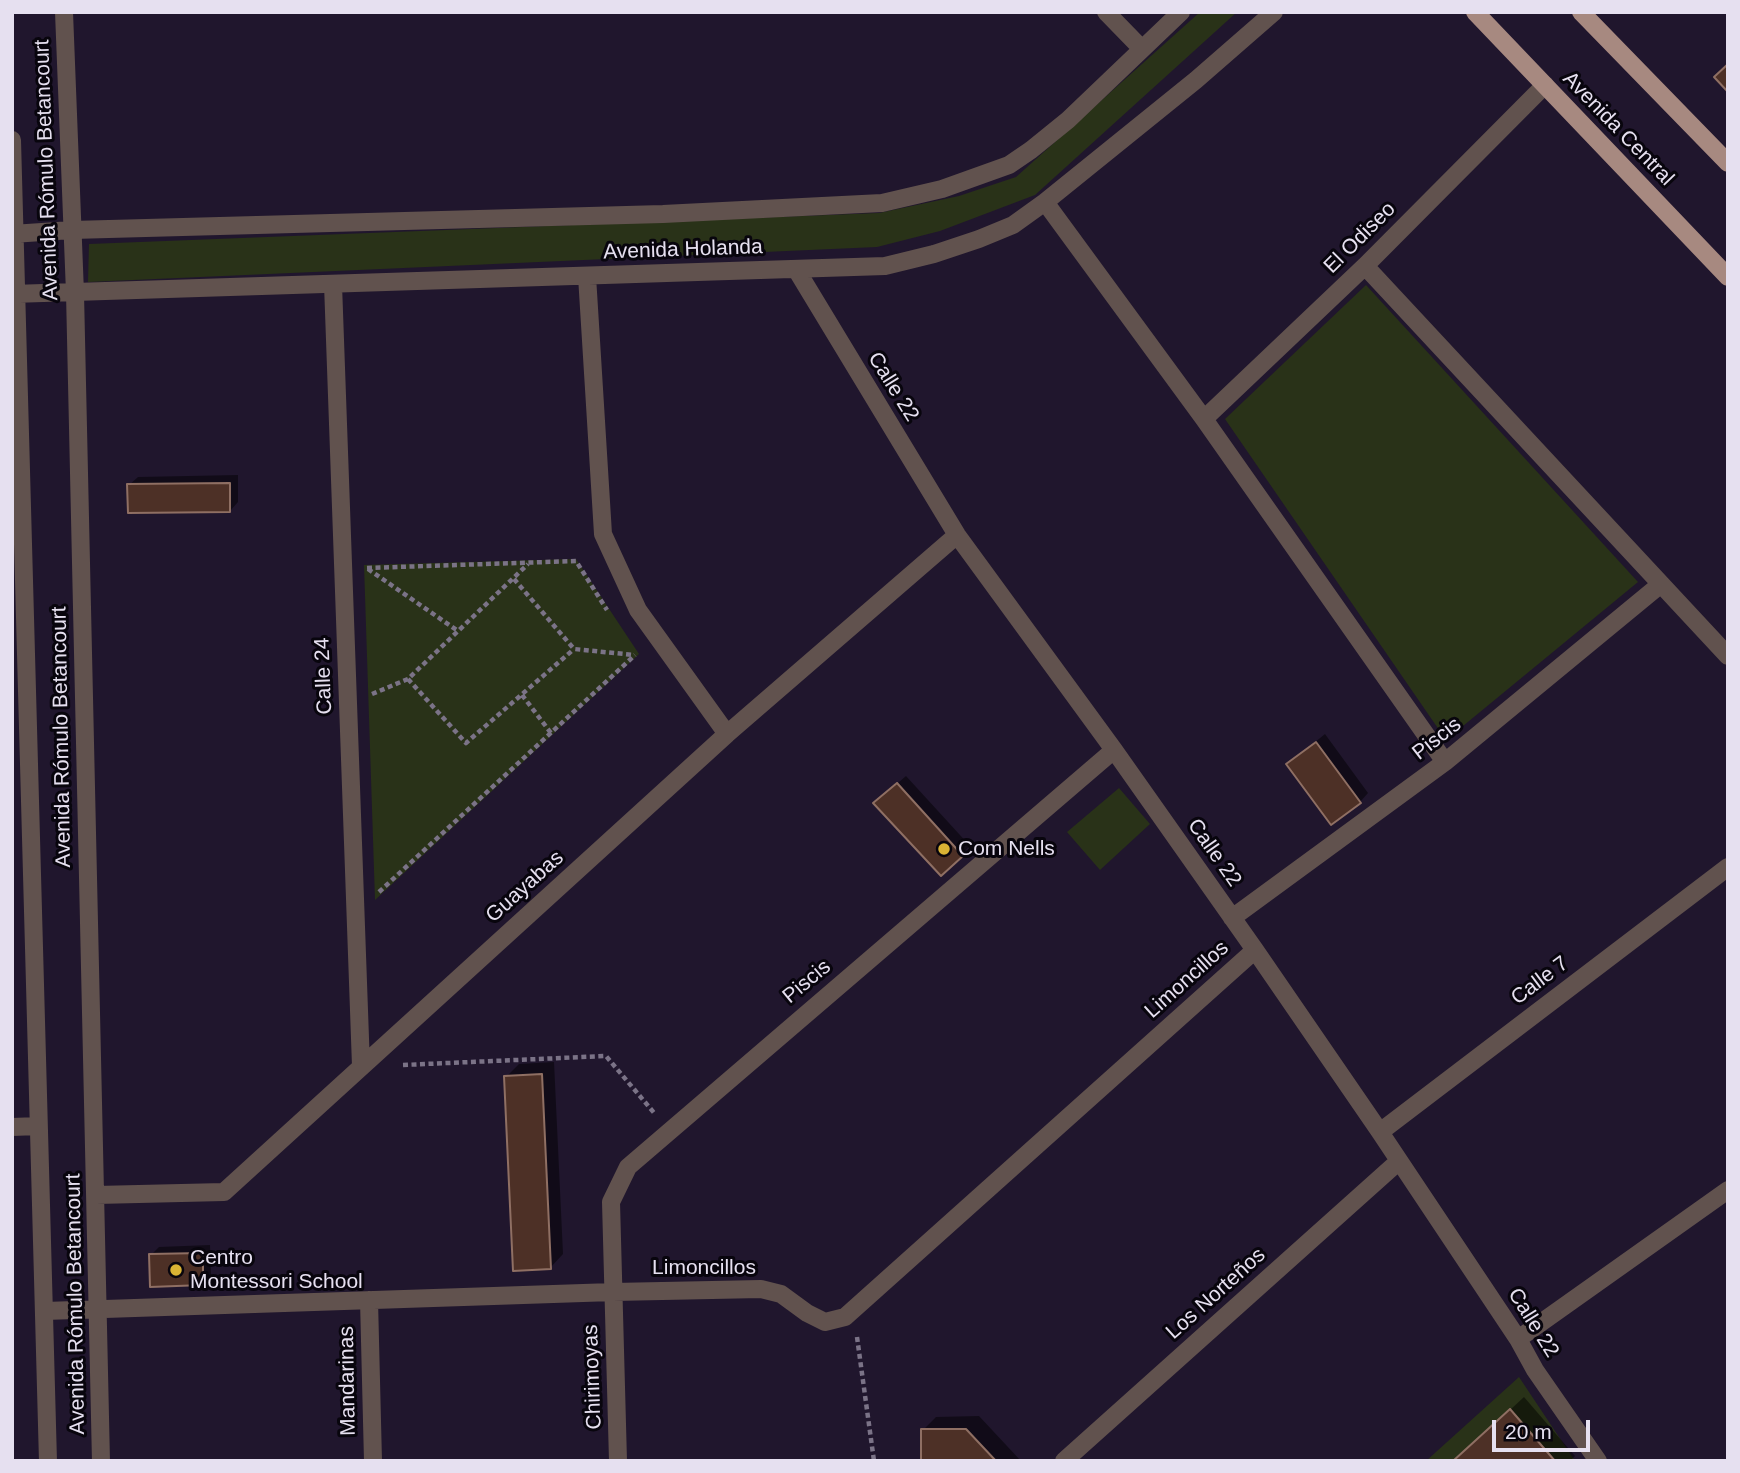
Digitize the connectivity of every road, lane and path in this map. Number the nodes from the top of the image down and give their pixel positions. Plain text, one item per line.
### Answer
1 (64, 12) edge
2 (1106, 12) edge
3 (1181, 12) edge
4 (1274, 12) edge
5 (1475, 12) edge
6 (1581, 12) edge
7 (1142, 49) junction
8 (1545, 85) junction
9 (12, 140) edge
10 (1728, 163) edge
11 (1045, 202) junction
12 (72, 230) junction
13 (14, 234) edge
14 (1365, 266) junction
15 (796, 269) junction
16 (587, 276) junction
17 (1728, 276) edge
18 (333, 284) junction
19 (75, 293) junction
20 (15, 294) edge
21 (1203, 419) junction
22 (957, 535) junction
23 (528, 564) junction
24 (514, 579) junction
25 (1661, 584) junction
26 (608, 611) dead end
27 (458, 631) junction
28 (628, 644) dead end
29 (573, 649) junction
30 (635, 655) junction
31 (1728, 656) edge
32 (408, 680) junction
33 (372, 694) dead end
34 (522, 695) junction
35 (551, 733) junction
36 (727, 734) junction
37 (1114, 750) junction
38 (1445, 762) junction
39 (1728, 867) edge
40 (378, 893) dead end
41 (1232, 918) junction
42 (1255, 950) junction
43 (361, 1066) junction
44 (38, 1126) junction
45 (12, 1127) edge
46 (669, 1130) junction
47 (1380, 1132) junction
48 (1399, 1161) junction
49 (1727, 1193) edge
50 (96, 1195) junction
51 (613, 1292) junction
52 (369, 1300) junction
53 (99, 1308) junction
54 (853, 1309) junction
55 (45, 1311) junction
56 (1518, 1339) junction
57 (48, 1461) edge
58 (101, 1461) edge
59 (373, 1461) edge
60 (618, 1461) edge
61 (874, 1461) edge
62 (1064, 1461) edge
63 (1598, 1461) edge

1 - 12 street, Avenida Rómulo Betancourt
2 - 7 street
3 - 7 street, Avenida Holanda
4 - 11 street, Avenida Holanda
5 - 8 main road, Avenida Central
6 - 10 main road
7 - 12 street, Avenida Holanda
8 - 14 street, El Odiseo
8 - 17 main road, Avenida Central
9 - 13 street, Avenida Rómulo Betancourt
11 - 15 street, Avenida Holanda
11 - 21 street
12 - 13 street, Avenida Holanda
12 - 19 street, Avenida Rómulo Betancourt
13 - 20 street, Avenida Rómulo Betancourt
14 - 21 street, El Odiseo
14 - 25 street
15 - 16 street, Avenida Holanda
15 - 22 street, Calle 22
16 - 18 street, Avenida Holanda
16 - 36 street
18 - 19 street, Avenida Holanda
18 - 43 street, Calle 24
19 - 20 street, Avenida Holanda
19 - 50 street, Avenida Rómulo Betancourt
20 - 44 street, Avenida Rómulo Betancourt
21 - 38 street
22 - 36 street, Guayabas
22 - 37 street, Calle 22
23 - 24 path
23 - 26 path
23 - 27 path
24 - 27 path
24 - 29 path
25 - 31 street
25 - 38 street, Piscis
27 - 32 path
28 - 30 path
29 - 30 path
29 - 34 path
30 - 35 path
32 - 33 path
32 - 34 path
34 - 35 path
35 - 40 path
36 - 43 street, Guayabas
37 - 41 street, Calle 22
37 - 46 street, Piscis
38 - 41 street, Piscis
39 - 47 street, Calle 7
41 - 42 street, Calle 22
42 - 47 street, Calle 22
42 - 54 street, Limoncillos
43 - 46 path
43 - 50 street, Guayabas
44 - 45 street
44 - 55 street, Avenida Rómulo Betancourt
46 - 51 street, Piscis
47 - 48 street, Calle 22
48 - 56 street, Calle 22
48 - 62 street, Los Norteños
49 - 56 street
50 - 53 street, Avenida Rómulo Betancourt
51 - 52 street, Limoncillos
51 - 54 street, Limoncillos
51 - 60 street, Chirimoyas
52 - 53 street, Limoncillos
52 - 59 street, Mandarinas
53 - 55 street, Limoncillos
53 - 58 street, Avenida Rómulo Betancourt
54 - 61 path
55 - 57 street, Avenida Rómulo Betancourt
56 - 63 street, Calle 22

